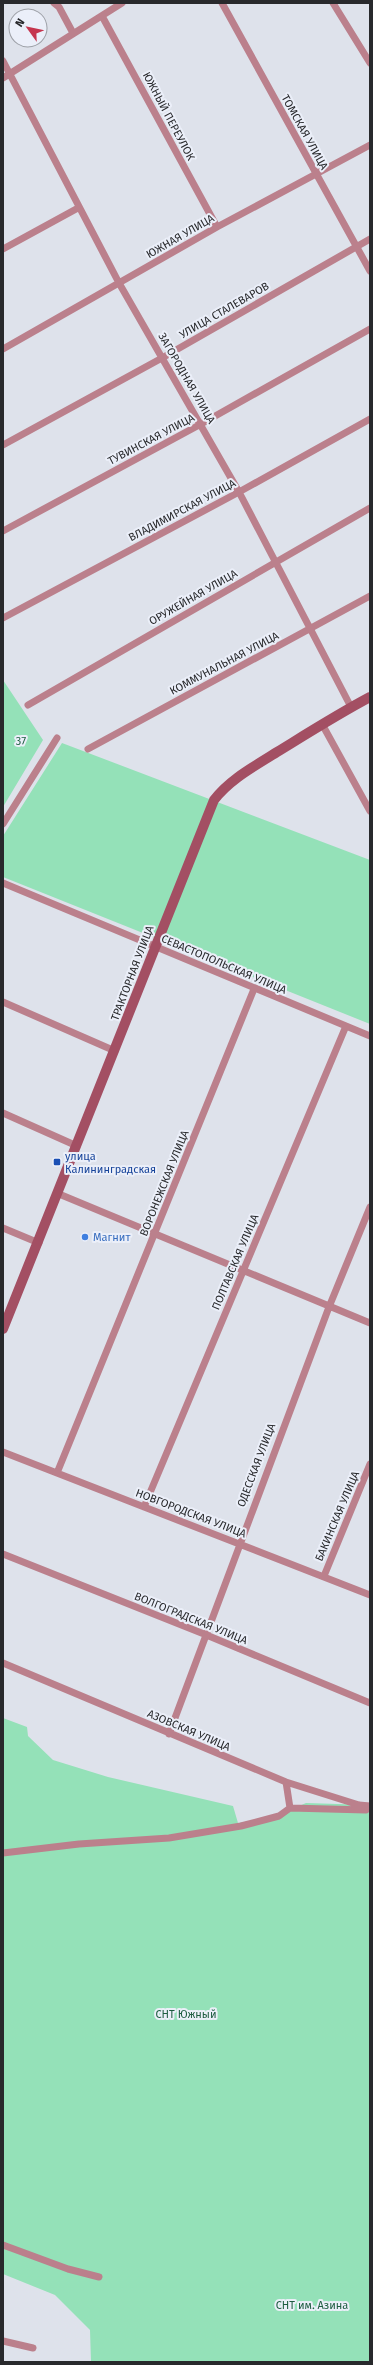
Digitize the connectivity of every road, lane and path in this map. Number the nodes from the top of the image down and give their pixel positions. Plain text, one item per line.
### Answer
1 (54, 3) edge
2 (122, 3) edge
3 (222, 3) edge
4 (333, 3) edge
5 (102, 16) junction
6 (73, 33) junction
7 (3, 61) edge
8 (370, 63) edge
9 (10, 73) junction
10 (3, 78) edge
11 (370, 145) edge
12 (315, 173) junction
13 (78, 208) junction
14 (217, 227) junction
15 (370, 240) edge
16 (357, 246) junction
17 (3, 249) edge
18 (370, 271) edge
19 (119, 283) junction
20 (370, 329) edge
21 (3, 349) edge
22 (162, 358) junction
23 (370, 419) edge
24 (201, 424) junction
25 (3, 445) edge
26 (239, 492) junction
27 (370, 508) edge
28 (3, 531) edge
29 (275, 562) junction
30 (370, 596) edge
31 (3, 618) edge
32 (311, 629) junction
33 (370, 697) edge
34 (28, 705) dead end
35 (351, 707) junction
36 (322, 724) junction
37 (57, 738) dead end
38 (88, 749) dead end
39 (370, 811) edge
40 (3, 824) edge
41 (3, 883) edge
42 (155, 947) junction
43 (254, 989) junction
44 (3, 1002) edge
45 (346, 1026) junction
46 (370, 1036) edge
47 (115, 1051) junction
48 (3, 1113) edge
49 (77, 1146) junction
50 (59, 1194) junction
51 (370, 1207) edge
52 (3, 1228) edge
53 (155, 1235) junction
54 (39, 1242) junction
55 (243, 1270) junction
56 (328, 1307) junction
57 (370, 1323) edge
58 (3, 1329) edge
59 (3, 1452) edge
60 (370, 1464) edge
61 (57, 1473) junction
62 (144, 1507) junction
63 (239, 1543) junction
64 (3, 1554) edge
65 (324, 1576) junction
66 (370, 1596) edge
67 (204, 1634) junction
68 (3, 1663) edge
69 (370, 1703) edge
70 (169, 1734) junction
71 (286, 1782) junction
72 (370, 1806) edge
73 (290, 1808) junction
74 (370, 1810) edge
75 (3, 1853) edge
76 (3, 2245) edge
77 (99, 2277) dead end
78 (3, 2341) edge
79 (33, 2348) dead end

1 - 6 street
2 - 5 street
3 - 12 street, ТОМСКАЯ УЛИЦА
4 - 8 street
5 - 6 street
5 - 14 street, ЮЖНЫЙ ПЕРЕУЛОК
6 - 9 street
7 - 9 street, ЗАГОРОДНАЯ УЛИЦА
9 - 10 street
9 - 13 street, ЗАГОРОДНАЯ УЛИЦА
11 - 12 street, ЮЖНАЯ УЛИЦА
12 - 14 street, ЮЖНАЯ УЛИЦА
12 - 16 street, ТОМСКАЯ УЛИЦА
13 - 17 street
13 - 19 street, ЗАГОРОДНАЯ УЛИЦА
14 - 19 street, ЮЖНАЯ УЛИЦА
15 - 16 street, УЛИЦА СТАЛЕВАРОВ
16 - 18 street, ТОМСКАЯ УЛИЦА
16 - 22 street, УЛИЦА СТАЛЕВАРОВ
19 - 21 street, ЮЖНАЯ УЛИЦА
19 - 22 street, ЗАГОРОДНАЯ УЛИЦА
20 - 24 street, ТУВИНСКАЯ УЛИЦА
22 - 24 street, ЗАГОРОДНАЯ УЛИЦА
22 - 25 street, УЛИЦА СТАЛЕВАРОВ
23 - 26 street, ВЛАДИМИРСКАЯ УЛИЦА
24 - 26 street, ЗАГОРОДНАЯ УЛИЦА
24 - 28 street, ТУВИНСКАЯ УЛИЦА
26 - 29 street, ЗАГОРОДНАЯ УЛИЦА
26 - 31 street, ВЛАДИМИРСКАЯ УЛИЦА
27 - 29 street, ОРУЖЕЙНАЯ УЛИЦА
29 - 32 street, ЗАГОРОДНАЯ УЛИЦА
29 - 34 street, ОРУЖЕЙНАЯ УЛИЦА
30 - 32 street, КОММУНАЛЬНАЯ УЛИЦА
32 - 35 street, ЗАГОРОДНАЯ УЛИЦА
32 - 38 street, КОММУНАЛЬНАЯ УЛИЦА
33 - 35 street, ТРАКТОРНАЯ УЛИЦА
35 - 36 street, ТРАКТОРНАЯ УЛИЦА
36 - 39 street
36 - 42 street, ТРАКТОРНАЯ УЛИЦА
37 - 40 street
41 - 42 street, СЕВАСТОПОЛЬСКАЯ УЛИЦА
42 - 43 street, СЕВАСТОПОЛЬСКАЯ УЛИЦА
42 - 47 street, ТРАКТОРНАЯ УЛИЦА
43 - 45 street, СЕВАСТОПОЛЬСКАЯ УЛИЦА
43 - 53 street, ВОРОНЕЖСКАЯ УЛИЦА
44 - 47 street
45 - 46 street, СЕВАСТОПОЛЬСКАЯ УЛИЦА
45 - 55 street, ПОЛТАВСКАЯ УЛИЦА
47 - 49 street, ТРАКТОРНАЯ УЛИЦА
48 - 49 street
49 - 50 street, ТРАКТОРНАЯ УЛИЦА
50 - 53 street
50 - 54 street, ТРАКТОРНАЯ УЛИЦА
51 - 56 street, ОДЕССКАЯ УЛИЦА
52 - 54 street
53 - 55 street
53 - 61 street, ВОРОНЕЖСКАЯ УЛИЦА
54 - 58 street, ТРАКТОРНАЯ УЛИЦА
55 - 56 street
55 - 62 street, ПОЛТАВСКАЯ УЛИЦА
56 - 57 street
56 - 63 street, ОДЕССКАЯ УЛИЦА
59 - 61 street, НОВГОРОДСКАЯ УЛИЦА
60 - 65 street, БАКИНСКАЯ УЛИЦА
61 - 62 street, НОВГОРОДСКАЯ УЛИЦА
62 - 63 street, НОВГОРОДСКАЯ УЛИЦА
63 - 65 street, НОВГОРОДСКАЯ УЛИЦА
63 - 67 street, ОДЕССКАЯ УЛИЦА
64 - 67 street, ВОЛГОГРАДСКАЯ УЛИЦА
65 - 66 street, НОВГОРОДСКАЯ УЛИЦА
67 - 69 street, ВОЛГОГРАДСКАЯ УЛИЦА
67 - 70 street, ОДЕССКАЯ УЛИЦА
68 - 70 street, АЗОВСКАЯ УЛИЦА
70 - 71 street, АЗОВСКАЯ УЛИЦА
71 - 72 street, АЗОВСКАЯ УЛИЦА
71 - 73 street
73 - 74 street
73 - 75 street
76 - 77 street
78 - 79 street

